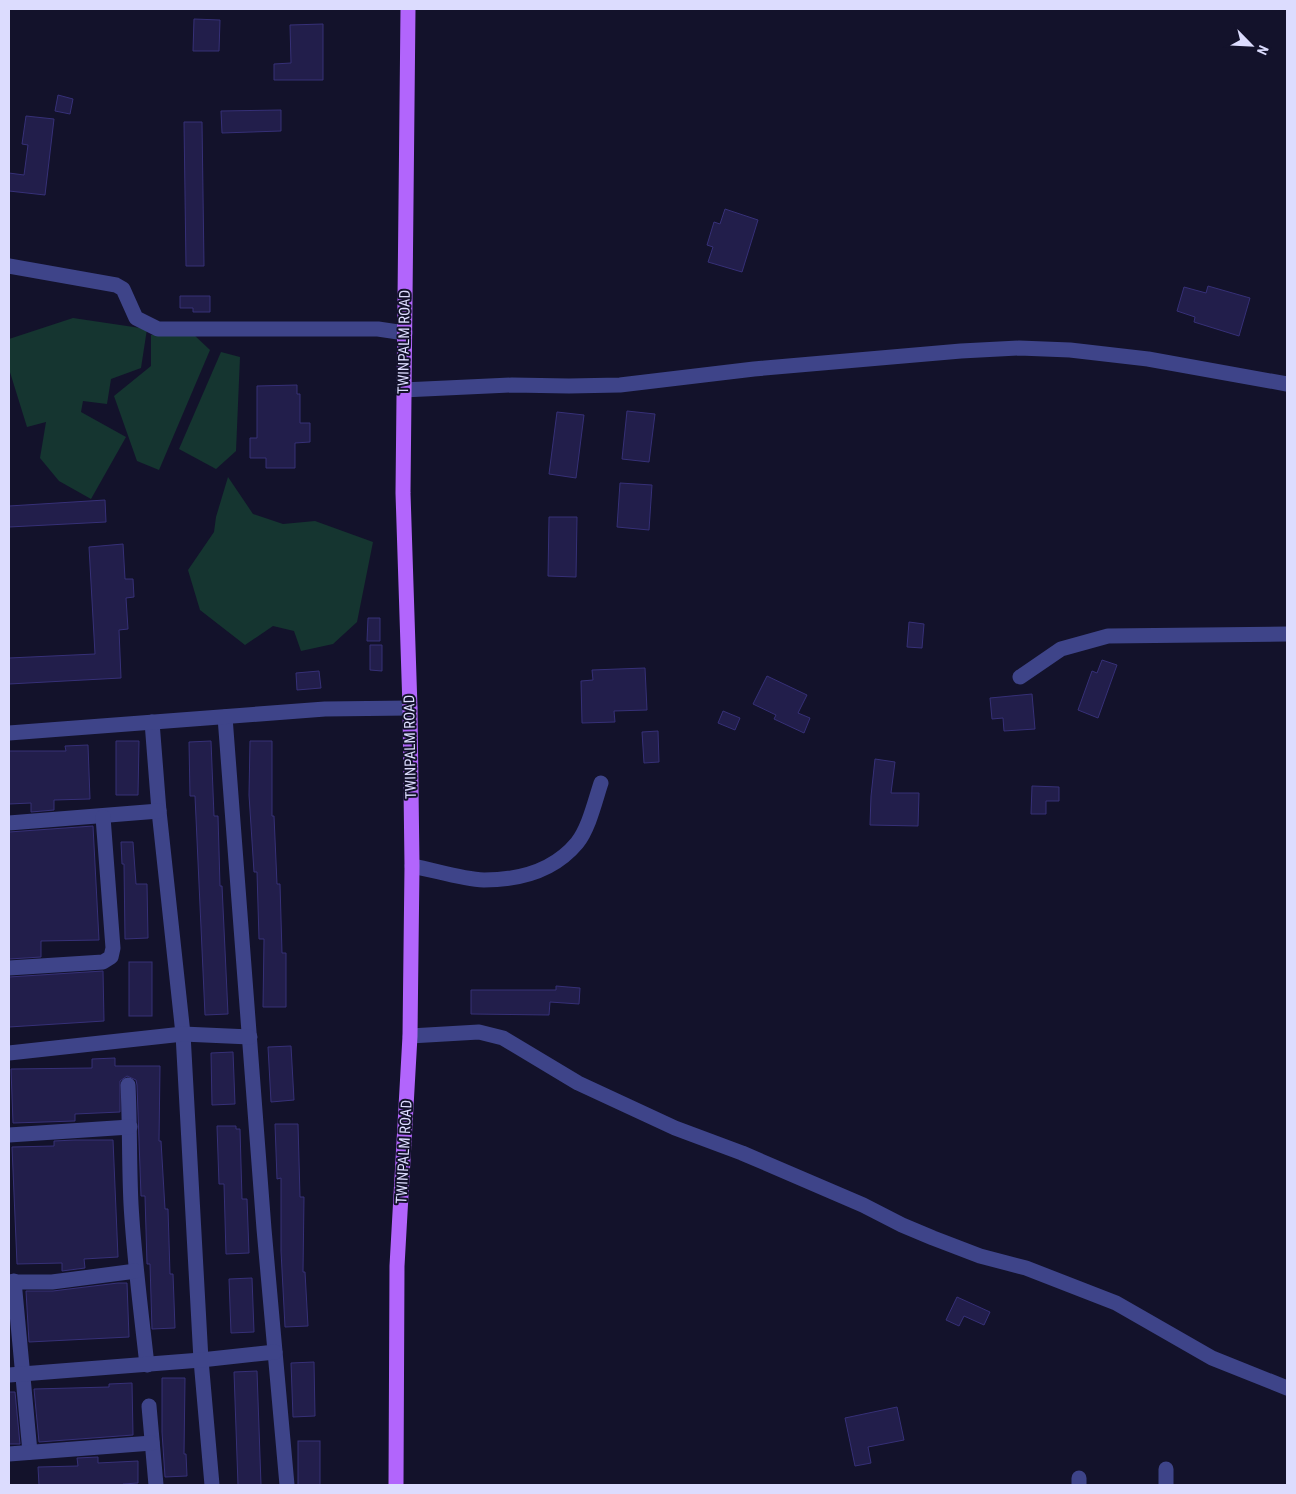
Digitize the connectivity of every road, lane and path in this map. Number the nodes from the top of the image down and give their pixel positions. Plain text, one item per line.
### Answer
1 (408, 9) edge
2 (9, 266) edge
3 (405, 333) junction
4 (1287, 384) edge
5 (403, 390) junction
6 (1287, 634) edge
7 (1020, 677) dead end
8 (410, 708) junction
9 (226, 717) junction
10 (152, 722) junction
11 (9, 733) edge
12 (601, 782) dead end
13 (160, 811) junction
14 (103, 816) junction
15 (9, 823) edge
16 (412, 866) junction
17 (9, 968) edge
18 (183, 1034) junction
19 (410, 1036) junction
20 (250, 1037) junction
21 (9, 1053) edge
22 (128, 1085) dead end
23 (130, 1127) junction
24 (9, 1134) edge
25 (136, 1270) junction
26 (12, 1281) edge
27 (275, 1352) junction
28 (201, 1360) junction
29 (147, 1365) junction
30 (15, 1375) edge
31 (1287, 1388) edge
32 (149, 1406) dead end
33 (152, 1443) junction
34 (30, 1452) junction
35 (9, 1454) edge
36 (1166, 1469) dead end
37 (156, 1485) edge
38 (212, 1485) edge
39 (287, 1485) edge
40 (396, 1485) edge
41 (1166, 1485) edge

1 - 3 main road, TWINPALM ROAD
2 - 3 street
3 - 5 main road, TWINPALM ROAD
4 - 5 street
5 - 8 main road, TWINPALM ROAD
6 - 7 street
8 - 9 street
8 - 16 main road, TWINPALM ROAD
9 - 10 street
9 - 20 street
10 - 11 street
10 - 13 street
12 - 16 street
13 - 14 street
13 - 18 street
14 - 15 street
14 - 17 street
16 - 19 main road, TWINPALM ROAD
18 - 20 street
18 - 21 street
18 - 28 street
19 - 31 street
19 - 40 main road, TWINPALM ROAD
20 - 27 street
22 - 23 street
23 - 24 street
23 - 25 street
25 - 26 street
25 - 29 street
26 - 30 street
27 - 28 street
27 - 39 street
28 - 29 street
28 - 38 street
29 - 30 street
30 - 34 street
32 - 33 street
33 - 34 street
33 - 37 street
34 - 35 street
36 - 41 street

